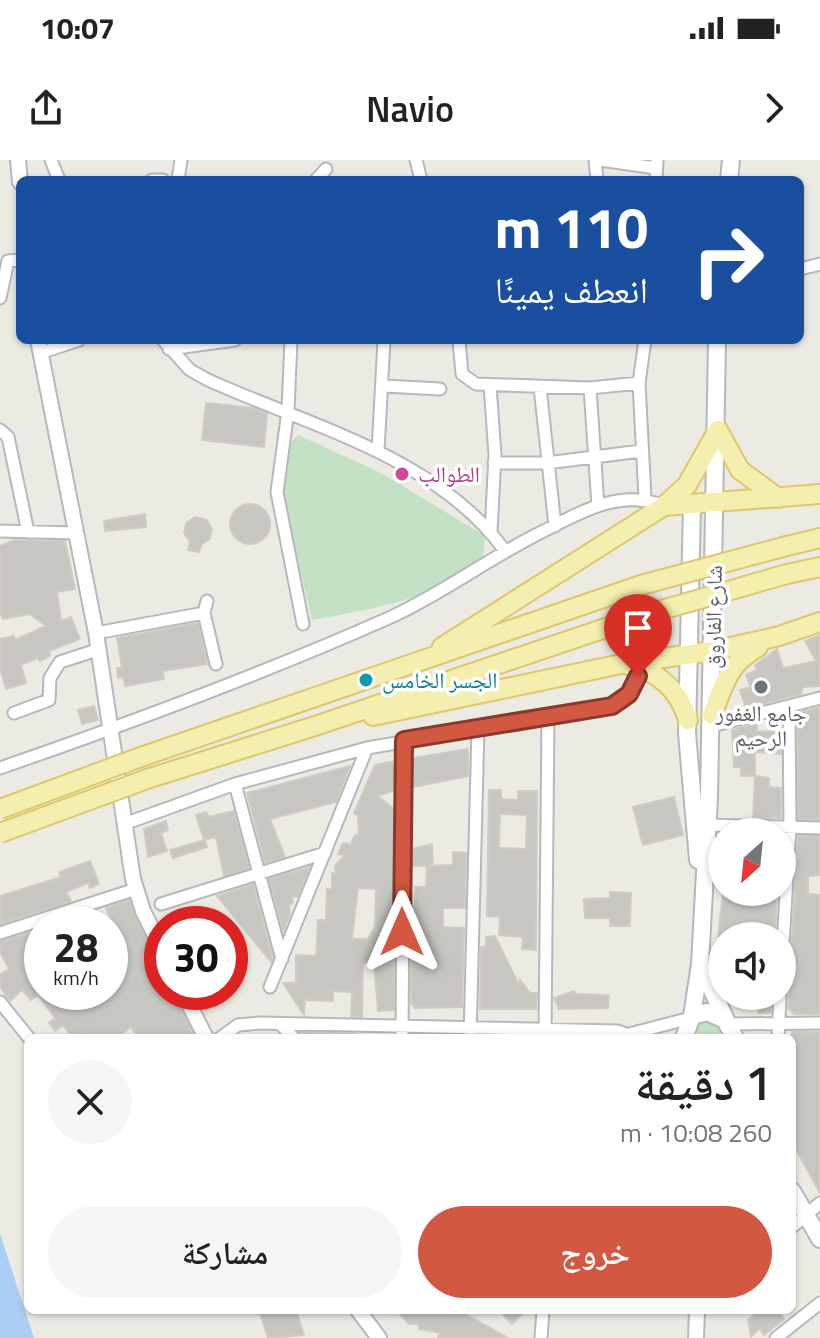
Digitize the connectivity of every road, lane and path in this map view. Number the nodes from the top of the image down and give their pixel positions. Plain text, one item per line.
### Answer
1 (598, 160) edge
2 (326, 169) dead end
3 (656, 169) edge
4 (320, 176) edge
5 (9, 259) edge
6 (0, 298) edge
7 (166, 344) edge
8 (291, 344) edge
9 (384, 344) edge
10 (459, 344) edge
11 (644, 344) edge
12 (717, 344) edge
13 (39, 347) edge
14 (639, 383) junction
15 (490, 385) junction
16 (384, 386) junction
17 (540, 387) junction
18 (590, 388) junction
19 (440, 389) dead end
20 (288, 411) junction
21 (0, 430) edge
22 (718, 430) junction
23 (378, 451) junction
24 (641, 451) junction
25 (595, 455) junction
26 (494, 463) junction
27 (547, 463) junction
28 (820, 494) edge
29 (645, 498) junction
30 (778, 498) junction
31 (714, 505) junction
32 (598, 506) junction
33 (664, 506) junction
34 (692, 506) junction
35 (555, 526) junction
36 (0, 531) edge
37 (28, 532) junction
38 (491, 532) junction
39 (76, 533) junction
40 (820, 538) edge
41 (505, 551) junction
42 (820, 567) edge
43 (820, 622) edge
44 (303, 624) dead end
45 (96, 633) junction
46 (779, 636) junction
47 (97, 650) junction
48 (713, 651) junction
49 (691, 654) junction
50 (421, 661) junction
51 (216, 664) dead end
52 (629, 666) junction
53 (820, 698) edge
54 (789, 706) junction
55 (14, 713) dead end
56 (548, 716) junction
57 (688, 720) junction
58 (712, 720) junction
59 (315, 726) junction
60 (478, 728) junction
61 (108, 731) junction
62 (404, 740) junction
63 (367, 748) junction
64 (0, 768) edge
65 (235, 784) junction
66 (0, 809) edge
67 (708, 818) edge
68 (790, 818) edge
69 (124, 824) junction
70 (708, 825) edge
71 (796, 827) edge
72 (820, 828) edge
73 (0, 833) edge
74 (325, 853) junction
75 (258, 876) junction
76 (136, 889) junction
77 (703, 895) junction
78 (161, 904) dead end
79 (144, 907) edge
80 (0, 933) edge
81 (282, 959) junction
82 (700, 964) junction
83 (270, 987) dead end
84 (0, 1002) edge
85 (192, 1010) edge
86 (779, 1010) edge
87 (692, 1017) junction
88 (820, 1023) edge
89 (778, 1024) junction
90 (282, 1026) junction
91 (730, 1028) edge
92 (402, 1033) edge
93 (470, 1033) edge
94 (545, 1033) edge
95 (26, 1034) edge
96 (204, 1034) edge
97 (226, 1034) edge
98 (290, 1034) edge
99 (585, 1034) edge
100 (629, 1034) edge
101 (686, 1034) edge
102 (778, 1034) edge
103 (796, 1198) edge
104 (820, 1203) edge
105 (806, 1216) junction
106 (796, 1224) edge
107 (820, 1239) edge
108 (820, 1303) edge
109 (361, 1314) edge
110 (543, 1314) edge
111 (697, 1314) edge
112 (379, 1338) edge
113 (541, 1338) edge
114 (696, 1338) edge
115 (776, 1338) edge

1 - 3 street
2 - 4 street
5 - 6 street
7 - 20 street
8 - 20 street
9 - 16 street
10 - 15 street
11 - 14 street
12 - 22 main road, شارع الفاروق
13 - 39 street
14 - 18 street
14 - 24 street
15 - 17 street
15 - 26 street
16 - 19 street
16 - 23 street
17 - 18 street
17 - 27 street
18 - 25 street
20 - 23 street
20 - 44 street
21 - 37 street
22 - 30 main road
22 - 31 main road, شارع الفاروق
22 - 33 main road
23 - 38 street
24 - 25 street
24 - 29 street
25 - 27 street
25 - 32 street
26 - 27 street
26 - 38 street
27 - 35 street
28 - 30 main road
29 - 32 street
29 - 33 street
30 - 31 main road
31 - 34 main road
31 - 48 main road, شارع الفاروق
32 - 35 street
33 - 34 main road
33 - 50 main road
34 - 49 main road, شارع الفاروق
35 - 41 street
36 - 37 street
37 - 39 street
38 - 41 street
39 - 45 street
40 - 50 main road, bridge
41 - 61 street
42 - 59 main road, bridge
43 - 46 main road
45 - 47 street
45 - 51 street
46 - 48 main road
46 - 58 main road
47 - 55 street
47 - 61 street
48 - 49 main road
48 - 58 main road, شارع الفاروق
49 - 52 main road
49 - 57 main road, شارع الفاروق
50 - 66 main road, bridge
52 - 56 street
52 - 57 main road
52 - 59 main road
53 - 54 street
54 - 58 street
54 - 68 street
56 - 60 street
56 - 94 street
57 - 77 main road, شارع الفاروق
58 - 67 main road, شارع الفاروق
59 - 73 main road, bridge
60 - 62 street
60 - 93 street
61 - 64 street
61 - 69 street
62 - 63 street
62 - 92 street
63 - 65 street
63 - 74 street
65 - 69 street
65 - 75 street
69 - 76 street
70 - 77 main road, شارع الفاروق
71 - 72 street
74 - 75 street
74 - 81 street
75 - 78 street
75 - 81 street
76 - 79 street
76 - 80 street
77 - 82 main road, شارع الفاروق
81 - 83 street
82 - 87 main road, شارع الفاروق
82 - 91 main road, شارع الفاروق
84 - 95 street
85 - 96 street
86 - 89 street
87 - 91 main road
87 - 100 street
87 - 101 main road, شارع الفاروق
88 - 89 street
89 - 91 street
89 - 102 street
90 - 92 street
90 - 97 street
90 - 98 street
92 - 93 street
93 - 94 street
94 - 99 street
103 - 105 main road
104 - 105 street
105 - 106 street
105 - 107 main road
108 - 115 street
109 - 112 street
110 - 113 street
111 - 114 street

